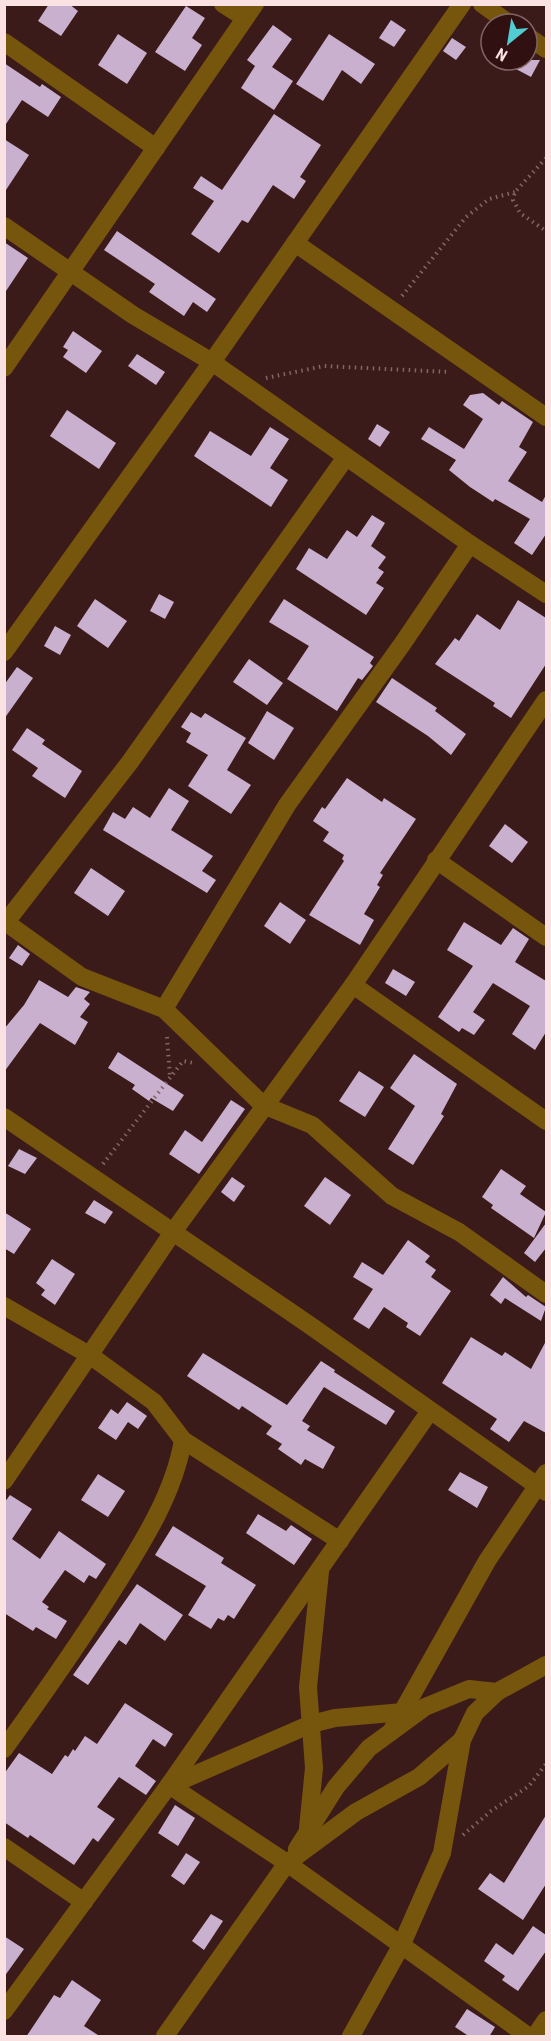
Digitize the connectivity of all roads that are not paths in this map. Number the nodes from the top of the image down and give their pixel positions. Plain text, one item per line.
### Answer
1 (223, 4) edge
2 (462, 4) edge
3 (250, 11) edge
4 (4, 42) edge
5 (156, 148) junction
6 (4, 226) edge
7 (295, 243) junction
8 (71, 271) junction
9 (212, 362) junction
10 (4, 368) edge
11 (546, 417) edge
12 (346, 457) junction
13 (470, 544) junction
14 (546, 594) edge
15 (4, 652) edge
16 (546, 700) edge
17 (436, 861) junction
18 (5, 922) edge
19 (546, 937) edge
20 (353, 985) junction
21 (164, 1009) junction
22 (263, 1105) junction
23 (4, 1117) edge
24 (546, 1121) edge
25 (173, 1232) junction
26 (546, 1294) edge
27 (4, 1306) edge
28 (91, 1356) junction
29 (430, 1411) junction
30 (183, 1440) junction
31 (4, 1480) edge
32 (543, 1483) edge
33 (340, 1541) junction
34 (320, 1569) junction
35 (546, 1665) edge
36 (497, 1692) junction
37 (403, 1712) junction
38 (311, 1724) junction
39 (391, 1732) junction
40 (462, 1740) junction
41 (4, 1749) edge
42 (169, 1785) junction
43 (308, 1836) junction
44 (4, 1847) edge
45 (287, 1863) junction
46 (84, 1902) junction
47 (401, 1946) junction
48 (4, 2011) edge
49 (546, 2020) edge
50 (165, 2037) edge
51 (351, 2037) edge
52 (528, 2037) edge
53 (535, 2037) edge

1 - 3 street
2 - 7 street
3 - 5 street
4 - 5 street
5 - 8 street
6 - 8 street
7 - 9 street
7 - 11 street
8 - 9 street
8 - 10 street
9 - 12 street
9 - 15 street
12 - 13 street
12 - 18 street
13 - 14 street
13 - 21 street
16 - 17 street
17 - 19 street
17 - 20 street
18 - 21 street
20 - 22 street
20 - 24 street
21 - 22 street
22 - 25 street
22 - 26 street
23 - 25 street
25 - 28 street
25 - 29 street
27 - 28 street
28 - 30 street
28 - 31 street
29 - 32 street
29 - 33 street
30 - 33 street
30 - 41 street
32 - 37 street
33 - 34 street
34 - 38 street
34 - 42 street
35 - 36 street
36 - 39 street
36 - 40 street
37 - 38 street
37 - 39 street
38 - 42 street
38 - 43 street
39 - 43 street
40 - 45 street
40 - 47 street
42 - 45 street
42 - 46 street
43 - 45 street
44 - 46 street
45 - 47 street
45 - 50 street
46 - 48 street
47 - 51 street
47 - 52 street
49 - 53 street

